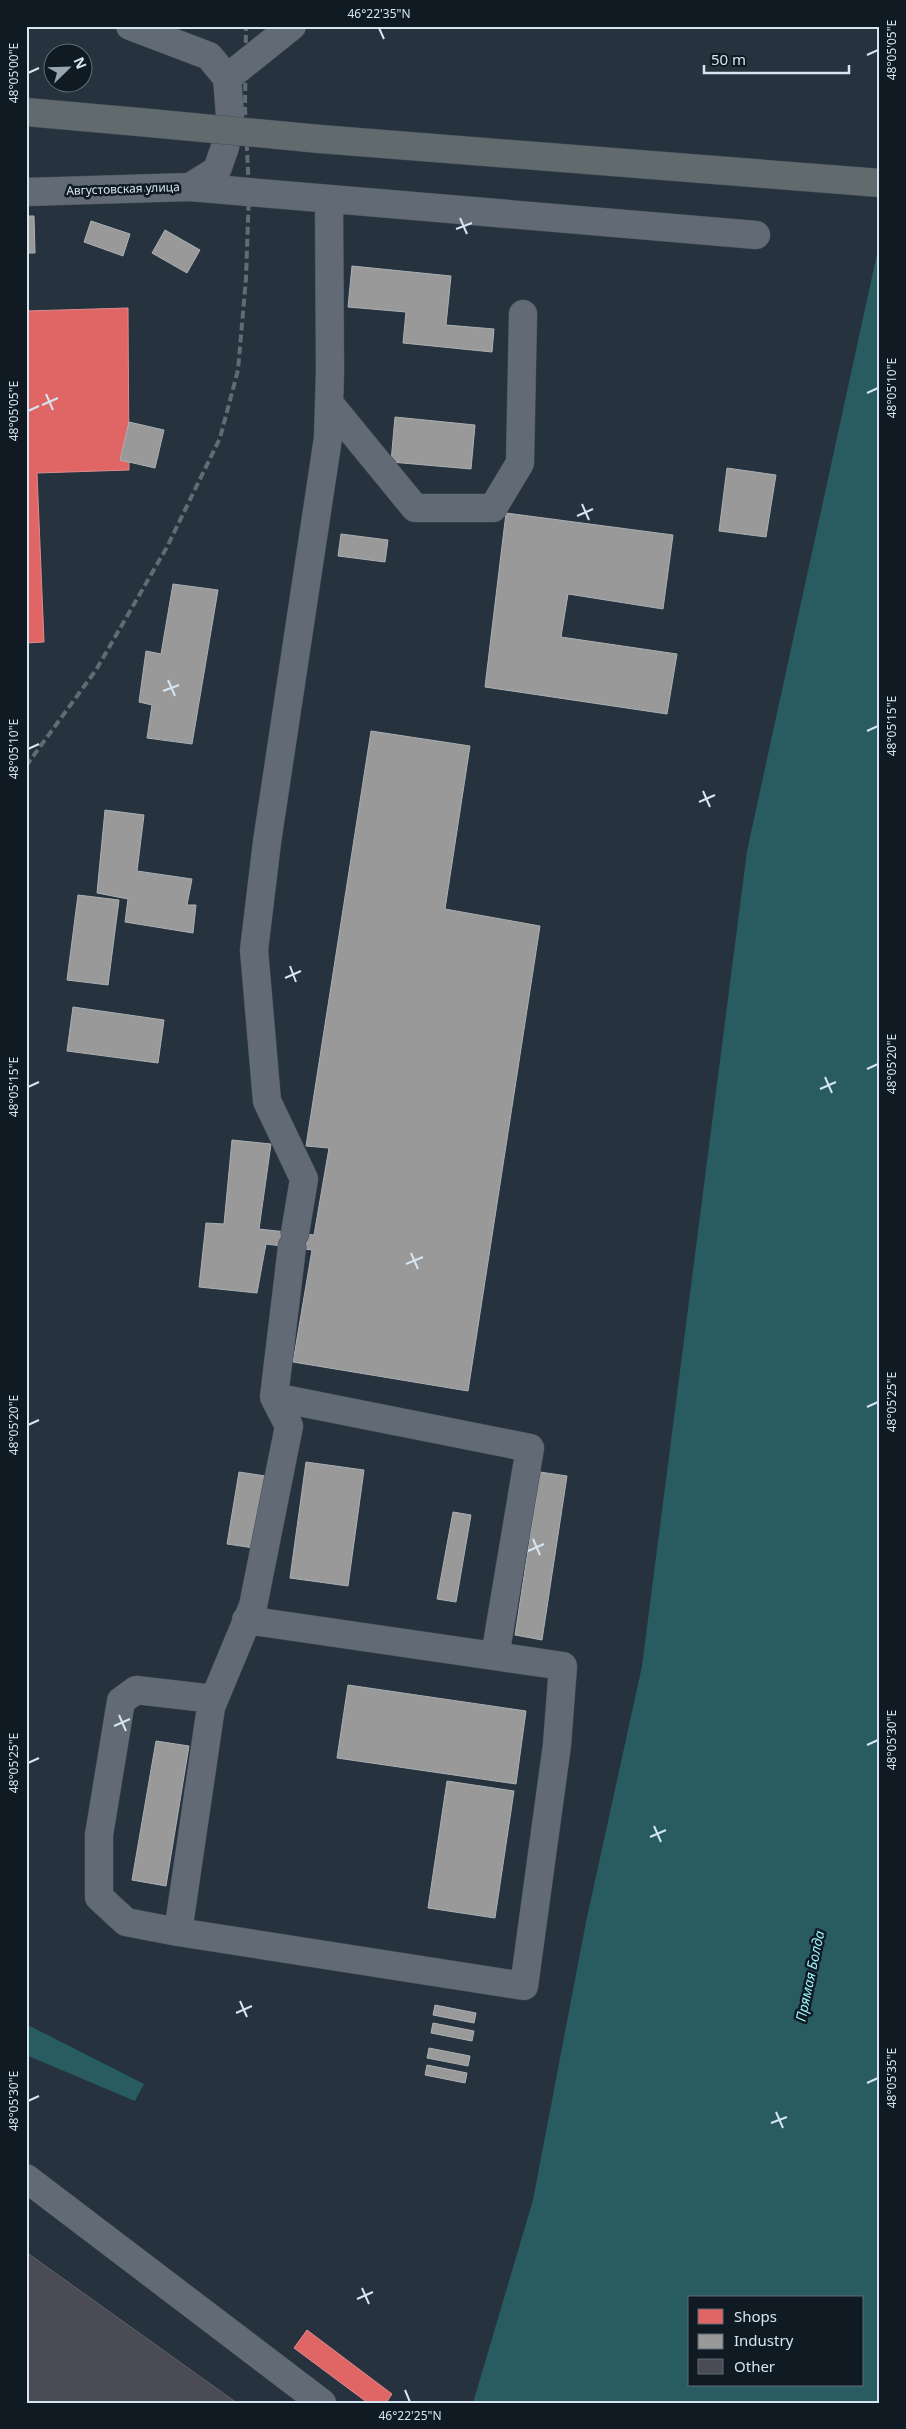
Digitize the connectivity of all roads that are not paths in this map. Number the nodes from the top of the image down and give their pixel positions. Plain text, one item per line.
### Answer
1 (130, 26) edge
2 (292, 26) edge
3 (228, 78) junction
4 (26, 112) edge
5 (880, 183) edge
6 (190, 187) junction
7 (26, 192) edge
8 (329, 199) junction
9 (756, 236) dead end
10 (523, 314) dead end
11 (329, 403) junction
12 (274, 1397) junction
13 (246, 1620) junction
14 (494, 1656) junction
15 (214, 1700) junction
16 (178, 1932) junction
17 (26, 2178) edge
18 (322, 2403) edge

1 - 3 street
2 - 3 street
3 - 6 street, Августовская улица
4 - 5 main road, bridge
6 - 7 street, Августовская улица
6 - 8 street
8 - 9 street
8 - 11 street
10 - 11 street
11 - 12 street
12 - 13 street
12 - 14 street
13 - 14 street
13 - 15 street
14 - 16 street
15 - 16 street
15 - 16 street
17 - 18 street

